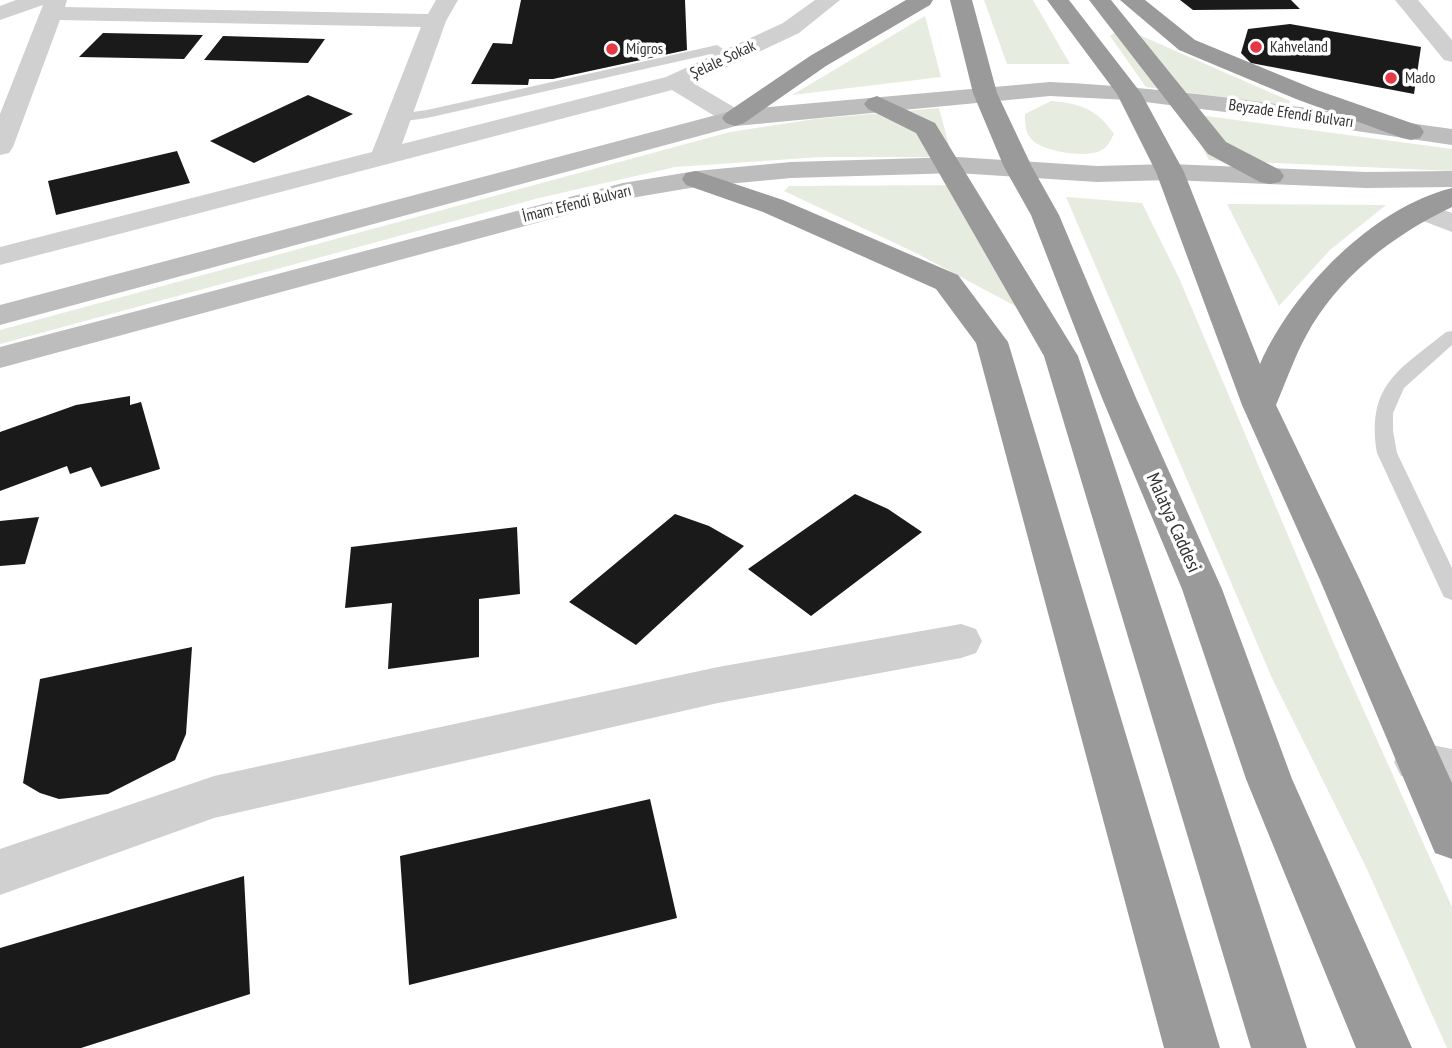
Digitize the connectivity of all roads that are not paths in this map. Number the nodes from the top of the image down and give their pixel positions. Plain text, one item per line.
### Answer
1 (830, 0) edge
2 (922, 0) edge
3 (961, 0) edge
4 (1058, 0) edge
5 (1100, 0) edge
6 (1131, 0) edge
7 (1406, 0) edge
8 (48, 4) edge
9 (441, 10) edge
10 (0, 13) edge
11 (1452, 55) edge
12 (718, 62) junction
13 (675, 82) junction
14 (985, 93) junction
15 (1129, 93) junction
16 (1178, 99) junction
17 (877, 104) junction
18 (398, 118) junction
19 (735, 118) junction
20 (1411, 132) junction
21 (1452, 137) edge
22 (0, 146) edge
23 (384, 156) junction
24 (948, 166) junction
25 (1018, 167) junction
26 (1170, 172) junction
27 (1270, 176) junction
28 (696, 178) junction
29 (1452, 179) edge
30 (1452, 196) edge
31 (1420, 210) junction
32 (1452, 223) edge
33 (0, 256) edge
34 (0, 315) edge
35 (1452, 337) edge
36 (0, 358) edge
37 (1259, 405) junction
38 (1452, 591) edge
39 (961, 641) dead end
40 (1435, 766) edge
41 (1452, 837) edge
42 (0, 872) edge
43 (1192, 1048) edge
44 (1279, 1048) edge
45 (1384, 1048) edge

1 - 12 street, Şelale Sokak
2 - 19 highway
3 - 14 highway, Malatya Caddesi
4 - 15 highway
5 - 16 highway
6 - 20 highway
7 - 11 street
8 - 9 street
8 - 10 street
8 - 22 street
9 - 18 street
12 - 13 street, Şelale Sokak
12 - 18 lane
13 - 19 street, Şelale Sokak
13 - 23 street
14 - 15 main road
14 - 17 main road
14 - 25 highway, Malatya Caddesi
15 - 16 main road, Beyzade Efendi Bulvarı
15 - 26 highway
16 - 20 main road, Beyzade Efendi Bulvarı
16 - 27 highway
17 - 19 main road
17 - 24 highway
18 - 23 street
19 - 34 main road
20 - 21 main road, Beyzade Efendi Bulvarı
23 - 33 street
24 - 25 main road, İmam Efendi Bulvarı
24 - 28 main road, İmam Efendi Bulvarı
24 - 44 highway
25 - 26 main road, İmam Efendi Bulvarı
25 - 45 highway, Malatya Caddesi
26 - 27 main road
26 - 37 highway
27 - 29 main road
28 - 36 main road, İmam Efendi Bulvarı
28 - 43 highway
30 - 31 highway
31 - 32 street
31 - 37 highway
35 - 38 lane
37 - 40 highway
39 - 42 street
40 - 41 highway

